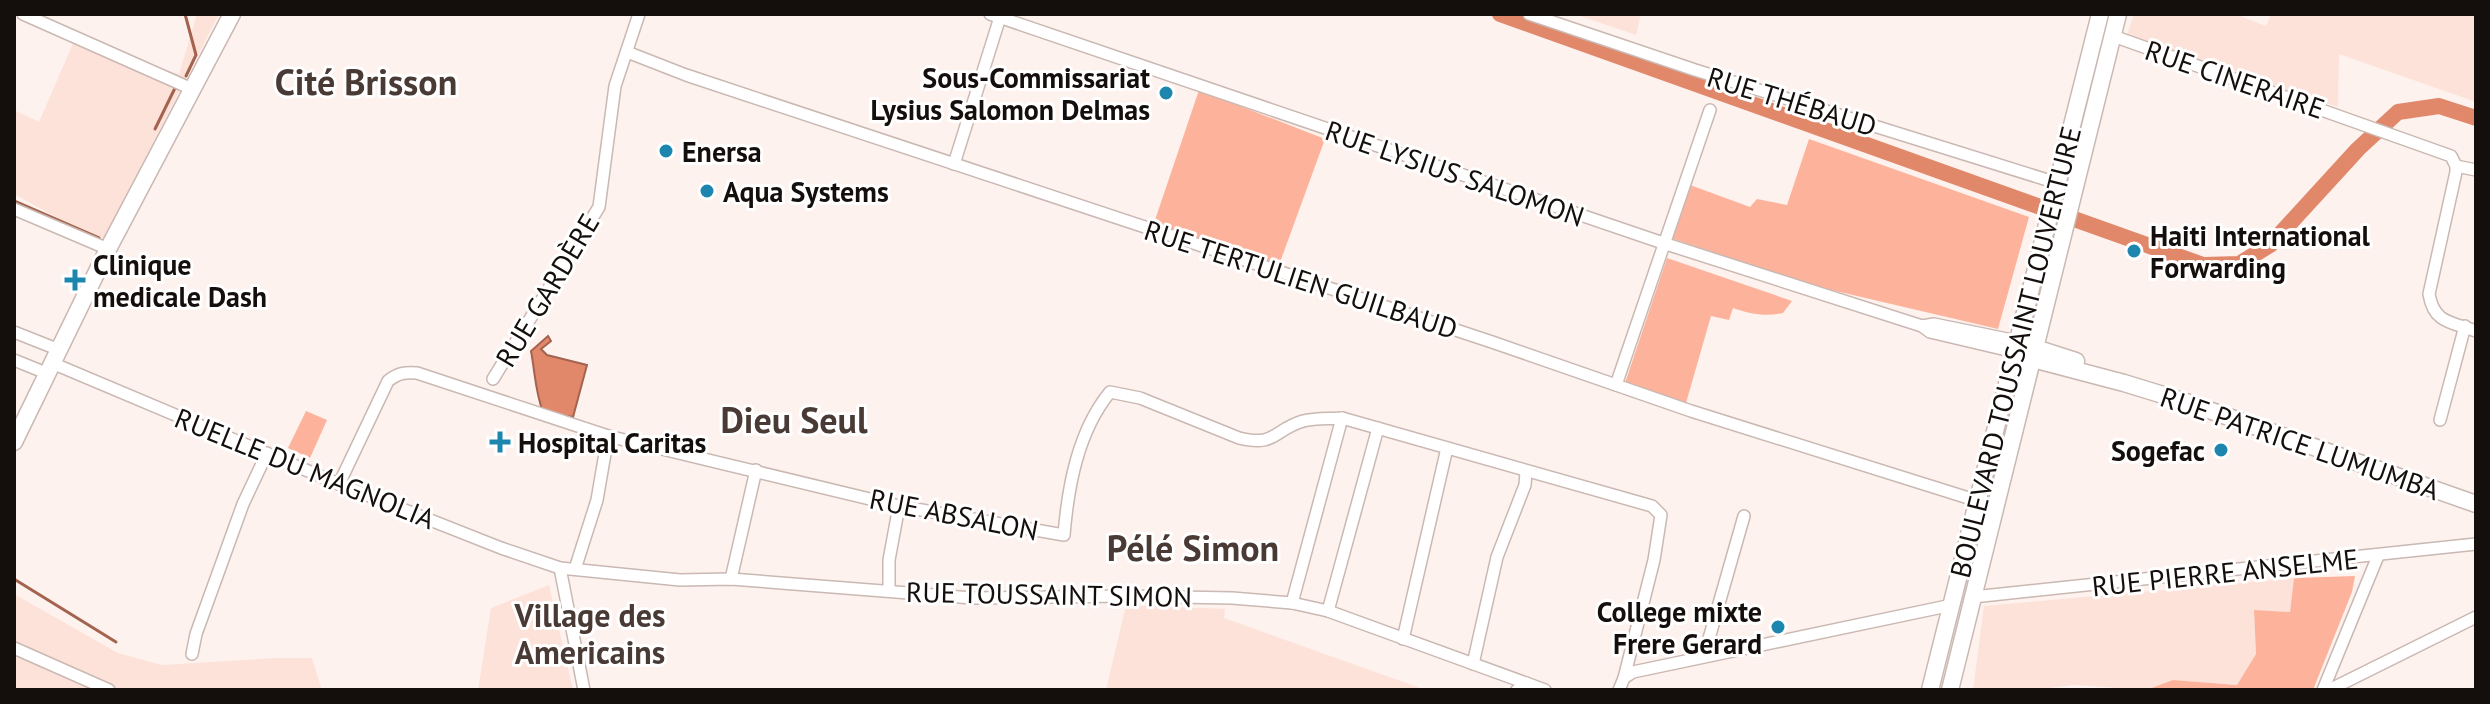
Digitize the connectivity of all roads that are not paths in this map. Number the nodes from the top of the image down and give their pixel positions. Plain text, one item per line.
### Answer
1 (23, 14) edge
2 (232, 14) edge
3 (639, 14) edge
4 (1529, 14) edge
5 (2100, 14) edge
6 (2118, 14) edge
7 (997, 15) edge
8 (2113, 36) junction
9 (627, 52) junction
10 (192, 89) junction
11 (1710, 110) dead end
12 (954, 164) junction
13 (2456, 166) junction
14 (2476, 170) edge
15 (2056, 186) junction
16 (14, 209) edge
17 (1663, 243) junction
18 (108, 249) junction
19 (2470, 329) edge
20 (14, 332) edge
21 (2016, 347) junction
22 (2034, 355) junction
23 (14, 360) edge
24 (52, 362) junction
25 (493, 379) dead end
26 (1616, 385) junction
27 (1342, 418) junction
28 (2440, 420) dead end
29 (1378, 428) junction
30 (16, 432) edge
31 (608, 436) junction
32 (1447, 448) junction
33 (267, 453) junction
34 (756, 470) junction
35 (1526, 472) junction
36 (339, 484) junction
37 (1978, 501) junction
38 (2476, 504) edge
39 (899, 506) junction
40 (1744, 516) dead end
41 (2476, 544) edge
42 (2378, 556) junction
43 (560, 568) junction
44 (575, 569) junction
45 (731, 579) junction
46 (889, 591) junction
47 (1973, 597) junction
48 (1292, 603) junction
49 (1952, 605) junction
50 (1328, 611) junction
51 (2476, 617) edge
52 (1403, 639) junction
53 (14, 648) edge
54 (192, 654) dead end
55 (1704, 656) junction
56 (1473, 664) junction
57 (1624, 678) junction
58 (1521, 686) edge
59 (109, 690) edge
60 (584, 690) edge
61 (1545, 690) edge
62 (1619, 690) edge
63 (1930, 690) edge
64 (1950, 690) edge
65 (2326, 690) edge

1 - 10 street
2 - 10 main road
3 - 9 street, RUE GARDÈRE
4 - 15 street, RUE THÉBAUD
5 - 15 main road, BOULEVARD TOUSSAINT LOUVERTURE
6 - 8 main road, BOULEVARD TOUSSAINT LOUVERTURE
7 - 12 street
7 - 17 street, RUE LYSIUS SALOMON
8 - 13 street, RUE CINERAIRE
8 - 22 main road, BOULEVARD TOUSSAINT LOUVERTURE
9 - 12 street, RUE TERTULIEN GUILBAUD
9 - 25 street, RUE GARDÈRE
10 - 18 main road
11 - 17 street
12 - 26 street, RUE TERTULIEN GUILBAUD
13 - 14 street
13 - 19 street
15 - 21 main road, BOULEVARD TOUSSAINT LOUVERTURE
16 - 18 street
17 - 21 street, RUE LYSIUS SALOMON
17 - 26 street
18 - 24 main road
19 - 28 street
20 - 24 street
21 - 22 main road, RUE PATRICE LUMUMBA
21 - 37 main road, BOULEVARD TOUSSAINT LOUVERTURE
22 - 38 main road, RUE PATRICE LUMUMBA
22 - 47 main road, BOULEVARD TOUSSAINT LOUVERTURE
23 - 24 street
24 - 30 main road
24 - 33 street, RUELLE DU MAGNOLIA
26 - 37 street, RUE TERTULIEN GUILBAUD
27 - 29 street, RUE ABSALON
27 - 39 street, RUE ABSALON
27 - 48 street
29 - 32 street, RUE ABSALON
29 - 50 street
31 - 34 street, RUE ABSALON
31 - 36 street, RUE ABSALON
31 - 44 street
32 - 35 street, RUE ABSALON
32 - 52 street
33 - 36 street, RUELLE DU MAGNOLIA
33 - 54 street
34 - 39 street, RUE ABSALON
34 - 45 street
35 - 56 street
35 - 57 street, RUE ABSALON
36 - 43 street, RUELLE DU MAGNOLIA
37 - 49 main road, BOULEVARD TOUSSAINT LOUVERTURE
39 - 46 street
40 - 55 street
41 - 42 street, RUE PIERRE ANSELME
42 - 47 street, RUE PIERRE ANSELME
42 - 65 street
43 - 44 street, RUE TOUSSAINT SIMON
43 - 60 street
44 - 45 street, RUE TOUSSAINT SIMON
45 - 46 street, RUE TOUSSAINT SIMON
46 - 48 street, RUE TOUSSAINT SIMON
47 - 64 main road, BOULEVARD TOUSSAINT LOUVERTURE
48 - 50 street, RUE TOUSSAINT SIMON
49 - 55 street
49 - 63 main road, BOULEVARD TOUSSAINT LOUVERTURE
50 - 52 street, RUE TOUSSAINT SIMON
51 - 65 street
52 - 56 street, RUE TOUSSAINT SIMON
53 - 59 street
55 - 57 street
56 - 58 street, RUE TOUSSAINT SIMON
57 - 62 street
58 - 61 street, RUE TOUSSAINT SIMON

